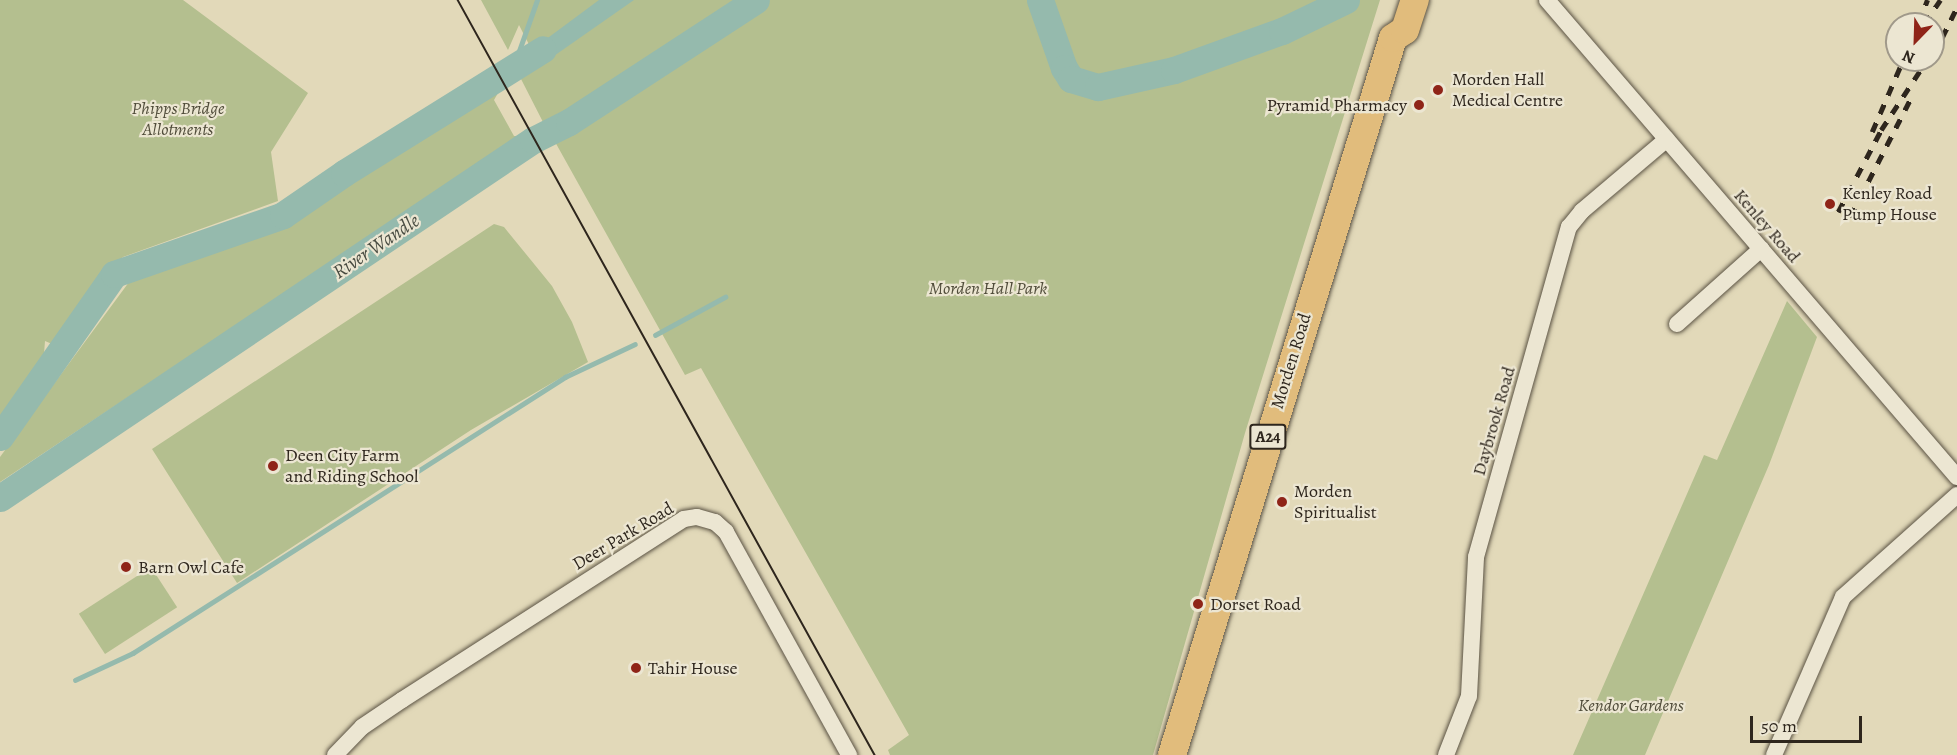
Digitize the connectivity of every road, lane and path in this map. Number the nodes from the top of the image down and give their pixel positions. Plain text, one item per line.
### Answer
1 (1394, 0) edge
2 (1415, 0) edge
3 (1547, 0) edge
4 (1393, 38) junction
5 (1667, 139) junction
6 (1761, 249) junction
7 (1677, 324) dead end
8 (1957, 477) edge
9 (1957, 495) edge
10 (335, 755) edge
11 (849, 755) edge
12 (1172, 755) edge
13 (1446, 755) edge
14 (1774, 755) edge

1 - 4 highway, Morden Road / A24
2 - 4 highway, Morden Road / A24
3 - 5 street, Kenley Road
4 - 12 highway, Morden Road / A24
5 - 6 street, Kenley Road
5 - 13 street, Daybrook Road
6 - 7 street
6 - 8 street, Kenley Road
9 - 14 street
10 - 11 street, Deer Park Road

